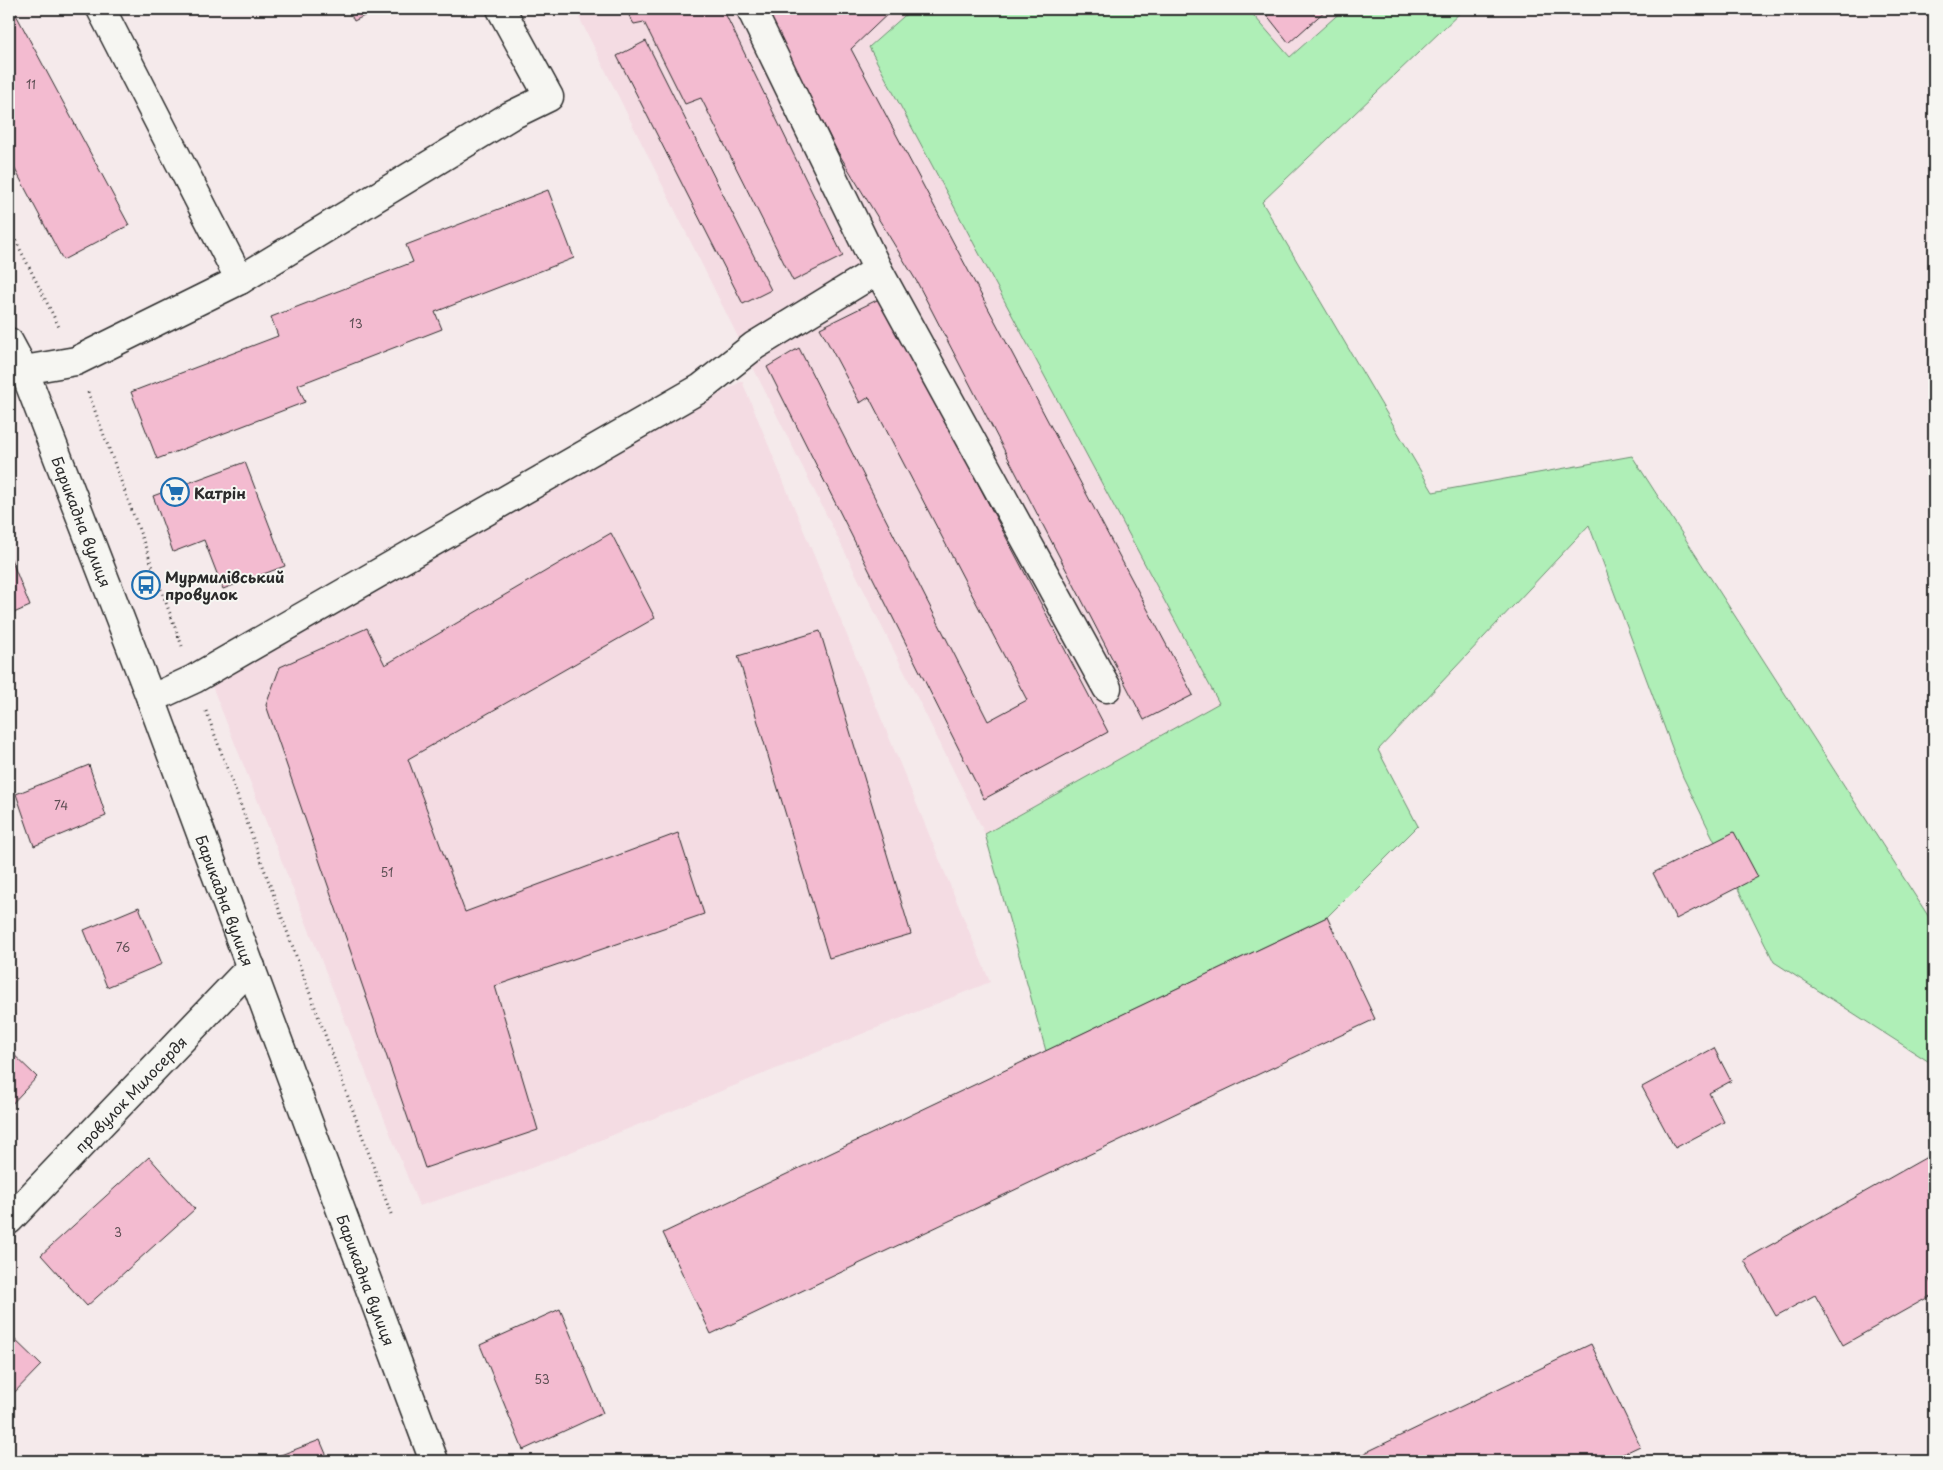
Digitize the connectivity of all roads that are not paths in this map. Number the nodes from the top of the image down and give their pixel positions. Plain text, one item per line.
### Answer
1 (101, 9) edge
2 (502, 9) edge
3 (751, 9) edge
4 (878, 270) junction
5 (240, 280) junction
6 (9, 342) edge
7 (16, 378) edge
8 (1107, 688) dead end
9 (151, 699) junction
10 (251, 967) junction
11 (9, 1220) edge
12 (434, 1461) edge

1 - 5 street
2 - 5 street
3 - 4 street
4 - 8 street
4 - 9 street
5 - 7 street
6 - 7 street, Барикадна вулиця
7 - 9 street, Барикадна вулиця
9 - 10 street, Барикадна вулиця
10 - 11 street, провулок Милосердя
10 - 12 street, Барикадна вулиця

